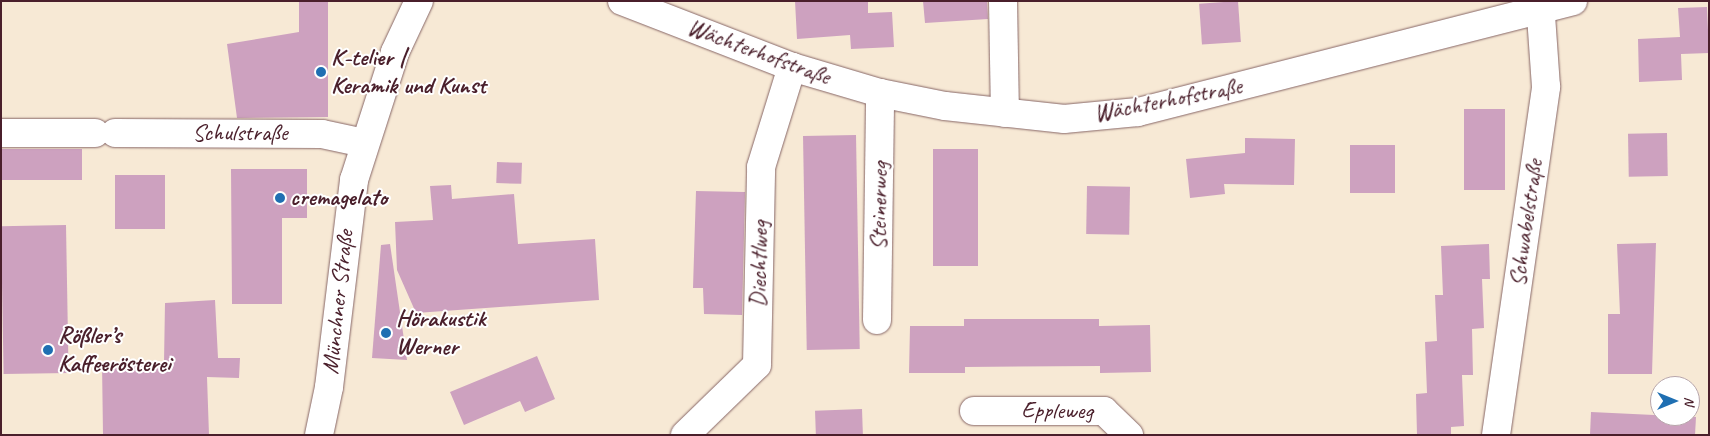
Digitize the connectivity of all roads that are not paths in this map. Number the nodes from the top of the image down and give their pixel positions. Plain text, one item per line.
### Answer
1 (622, 1) edge
2 (1003, 1) edge
3 (1572, 1) edge
4 (417, 2) edge
5 (1540, 6) edge
6 (792, 67) junction
7 (880, 93) junction
8 (1005, 113) junction
9 (1, 133) edge
10 (364, 143) junction
11 (877, 320) dead end
12 (974, 411) dead end
13 (319, 435) edge
14 (685, 435) edge
15 (1129, 435) edge
16 (1496, 435) edge

1 - 6 street, Wächterhofstraße
2 - 8 street
3 - 5 street, Wächterhofstraße
4 - 10 street, Münchner Straße
5 - 8 street, Wächterhofstraße
5 - 16 street, Schwabelstraße
6 - 7 street, Wächterhofstraße
6 - 14 street, Diechtlweg
7 - 8 street, Wächterhofstraße
7 - 11 street, Steinerweg
9 - 10 street, Schulstraße
10 - 13 street, Münchner Straße
12 - 15 street, Eppleweg

